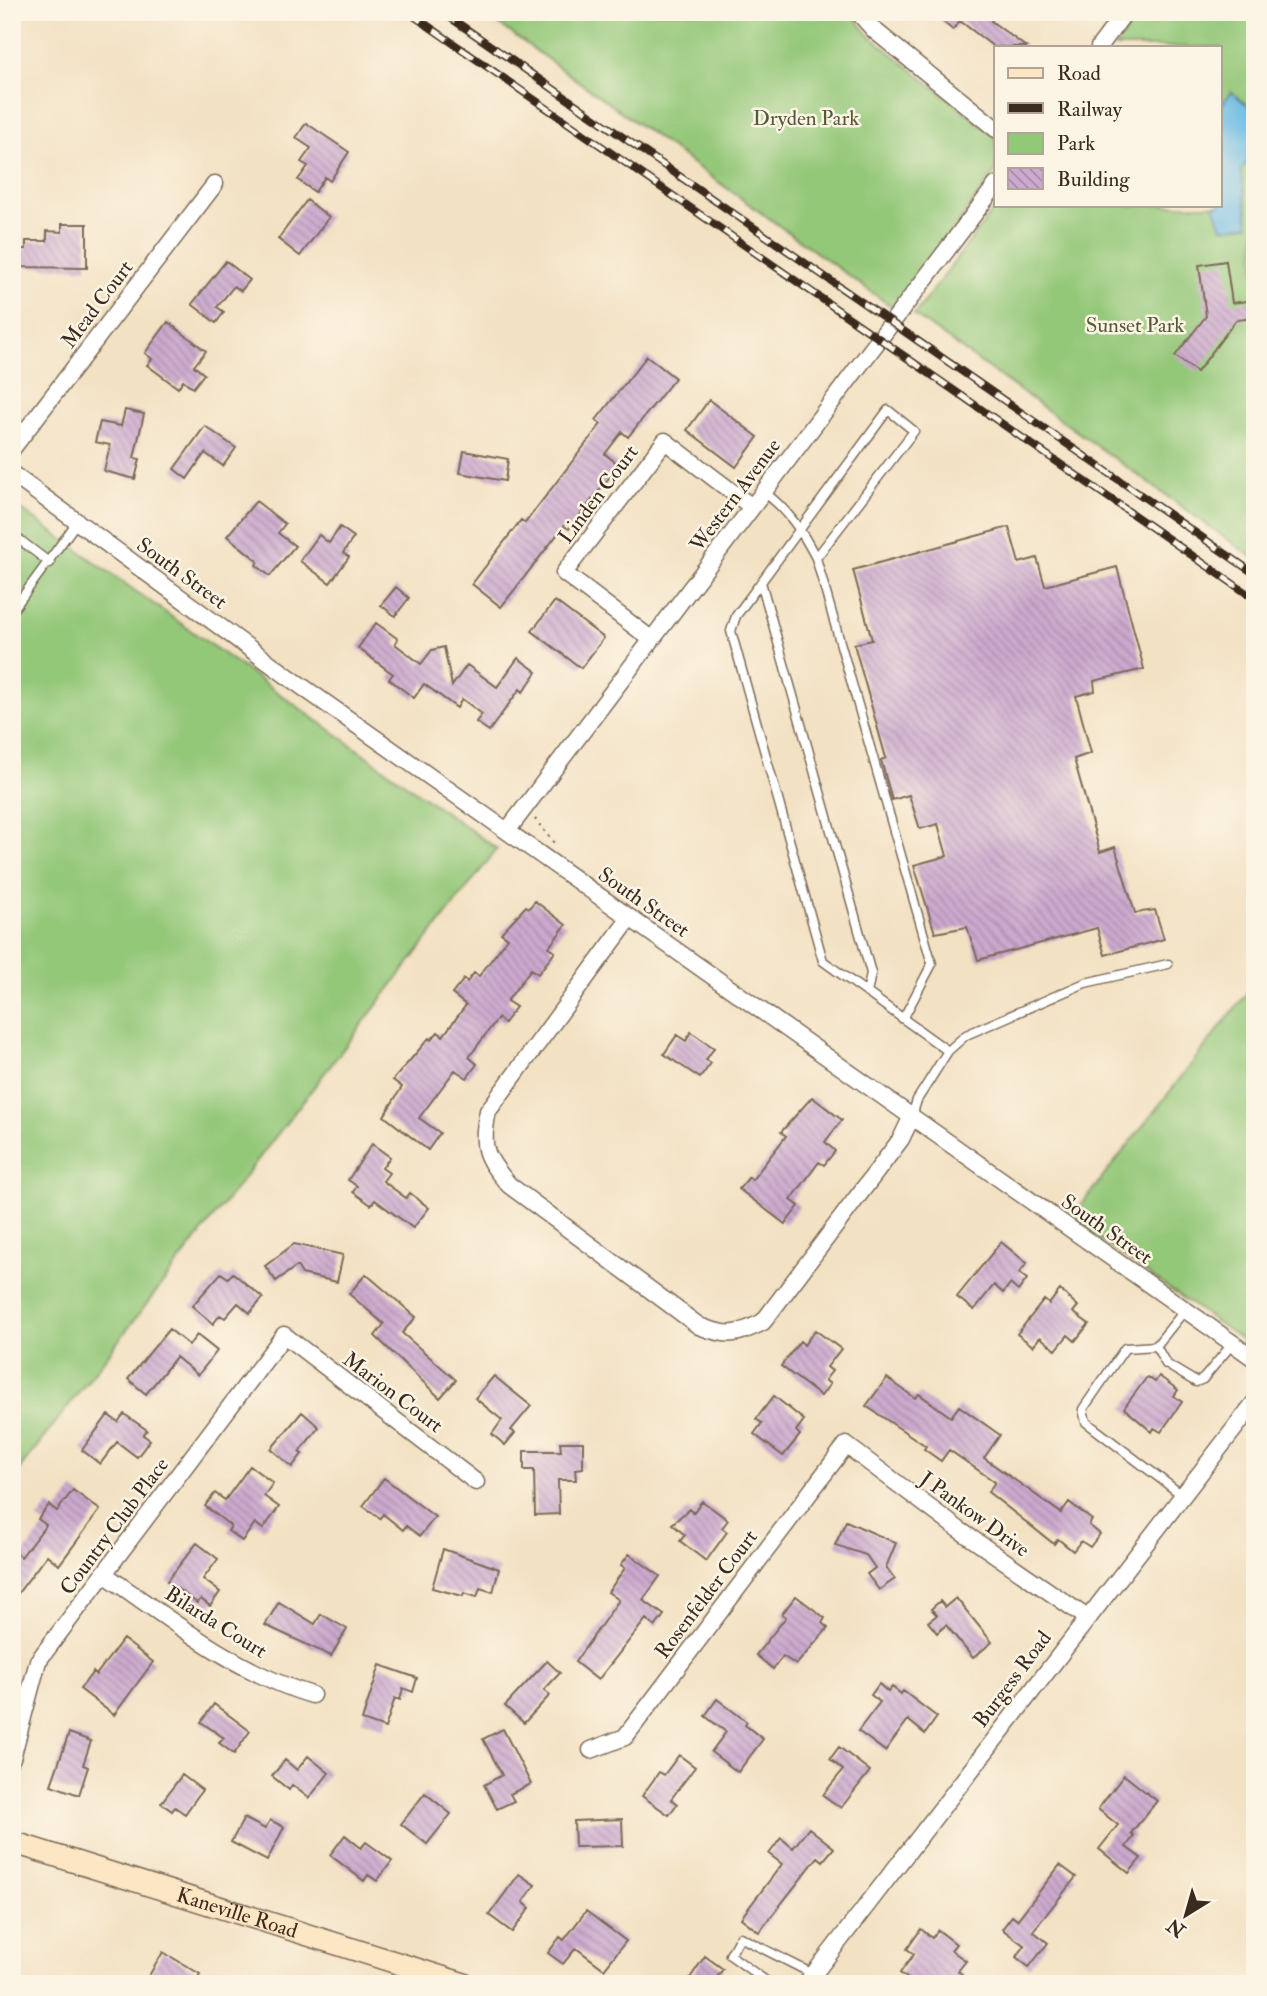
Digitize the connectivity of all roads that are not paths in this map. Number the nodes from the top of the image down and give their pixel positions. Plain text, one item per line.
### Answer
1 (858, 12) edge
2 (1125, 12) edge
3 (1100, 46) edge
4 (994, 127) edge
5 (215, 184) dead end
6 (994, 188) edge
7 (12, 449) edge
8 (12, 474) edge
9 (764, 492) junction
10 (752, 507) junction
11 (77, 522) junction
12 (800, 529) junction
13 (12, 534) edge
14 (816, 558) junction
15 (50, 563) junction
16 (761, 582) junction
17 (12, 611) edge
18 (651, 639) junction
19 (507, 831) junction
20 (630, 918) junction
21 (1168, 964) dead end
22 (867, 993) junction
23 (902, 1019) junction
24 (948, 1051) junction
25 (912, 1116) junction
26 (1185, 1310) junction
27 (284, 1335) joint
28 (1233, 1343) junction
29 (1156, 1346) junction
30 (1255, 1359) edge
31 (1255, 1402) edge
32 (843, 1448) joint
33 (476, 1482) dead end
34 (1182, 1495) junction
35 (104, 1574) junction
36 (1086, 1617) junction
37 (312, 1695) dead end
38 (591, 1750) dead end
39 (12, 1758) edge
40 (12, 1842) edge
41 (810, 1979) edge
42 (464, 1984) edge
43 (770, 1984) edge

1 - 4 street
2 - 3 street
5 - 7 street, Mead Court
6 - 9 street, Western Avenue
8 - 11 street, South Street
9 - 10 street, Western Avenue
9 - 12 lane
10 - 18 street, Western Avenue
10 - 18 street, Linden Court
11 - 15 lane
11 - 19 street, South Street
12 - 14 lane
12 - 14 lane
12 - 16 lane
13 - 15 lane
14 - 23 lane
15 - 17 lane
16 - 22 lane
16 - 22 lane
18 - 19 street, Western Avenue
19 - 20 street, South Street
20 - 25 street, South Street
20 - 25 street
21 - 24 lane
22 - 23 lane
23 - 24 lane
24 - 25 lane
25 - 26 street, South Street
26 - 28 street, South Street
26 - 29 lane
27 - 33 street, Marion Court
27 - 35 street, Country Club Place
28 - 29 lane
28 - 30 street, South Street
29 - 34 lane
31 - 34 street, Burgess Road
32 - 36 street, J Pankow Drive
32 - 38 street, Rosenfelder Court
34 - 36 street, Burgess Road
35 - 37 street, Bilarda Court
35 - 39 street, Country Club Place
36 - 41 street, Burgess Road
40 - 42 main road, Kaneville Road
41 - 43 lane

